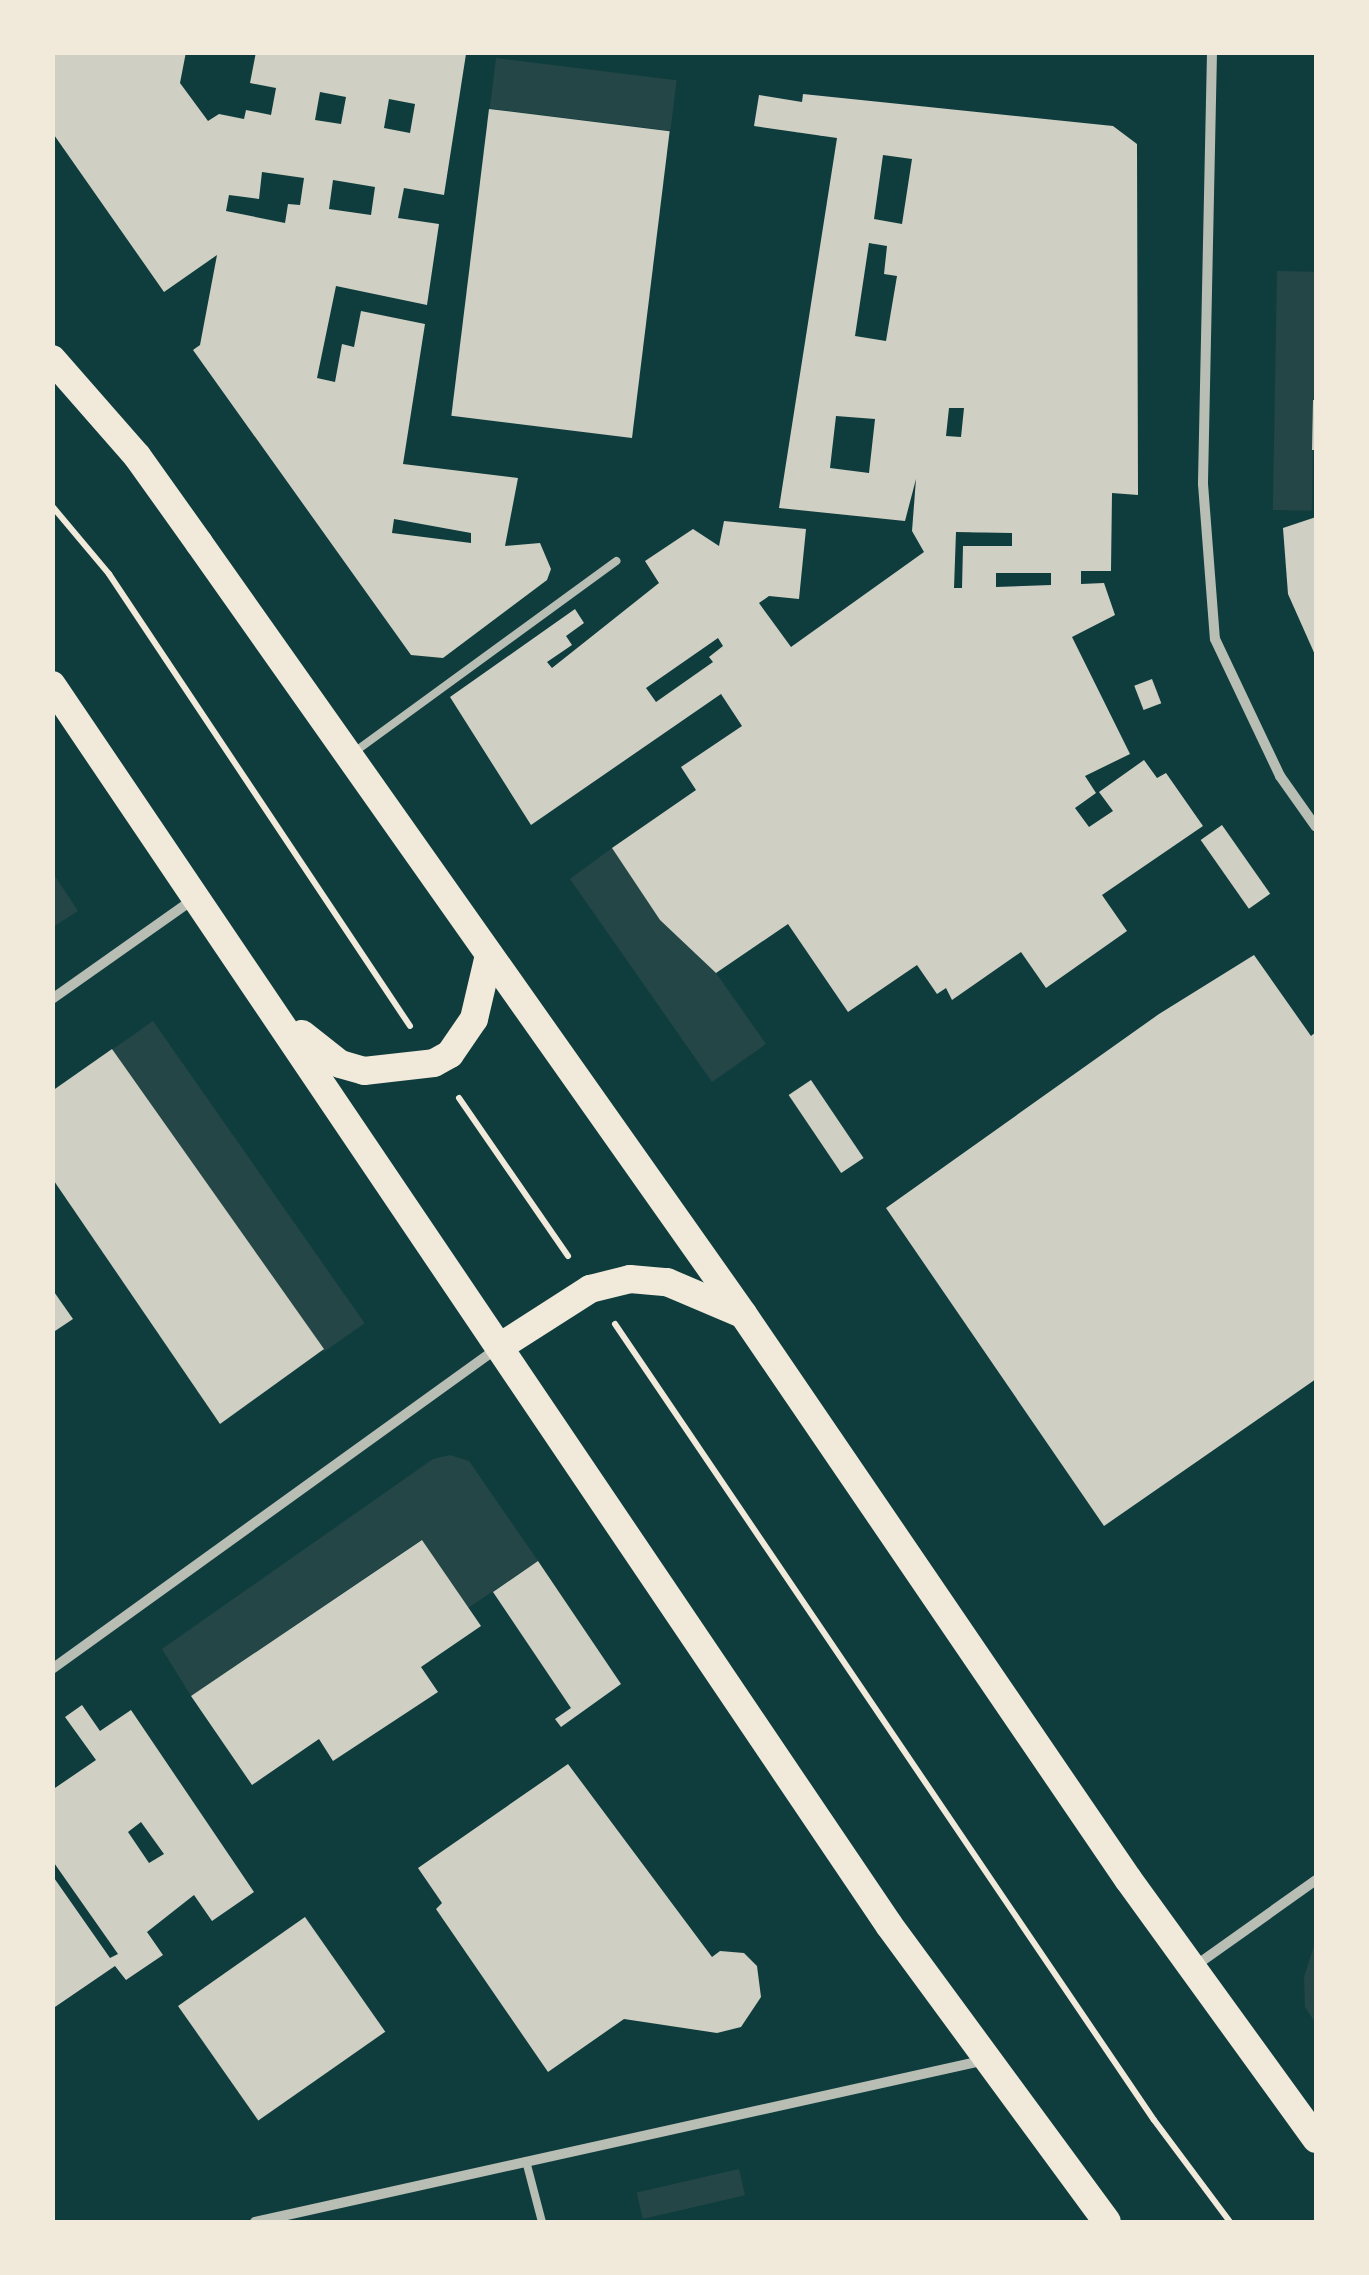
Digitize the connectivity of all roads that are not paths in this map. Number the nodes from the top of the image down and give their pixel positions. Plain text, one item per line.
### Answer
1 (1212, 52) edge
2 (52, 358) edge
3 (616, 561) dead end
4 (52, 684) edge
5 (349, 756) junction
6 (1316, 827) edge
7 (199, 896) junction
8 (490, 955) junction
9 (52, 1000) edge
10 (278, 1013) junction
11 (743, 1314) junction
12 (501, 1346) junction
13 (52, 1669) edge
14 (1316, 1880) edge
15 (1194, 1966) junction
16 (988, 2059) junction
17 (1316, 2139) edge
18 (526, 2161) junction
19 (255, 2222) edge
20 (542, 2222) edge
21 (1107, 2222) edge

1 - 6 street
2 - 5 highway
3 - 5 lane
4 - 7 highway
5 - 8 highway
7 - 9 street
7 - 10 highway
8 - 10 highway
8 - 11 highway
10 - 12 highway
11 - 12 highway
11 - 15 highway
12 - 13 street
12 - 16 highway
14 - 15 street
15 - 17 highway
16 - 18 street
16 - 21 highway
18 - 19 street
18 - 20 lane

